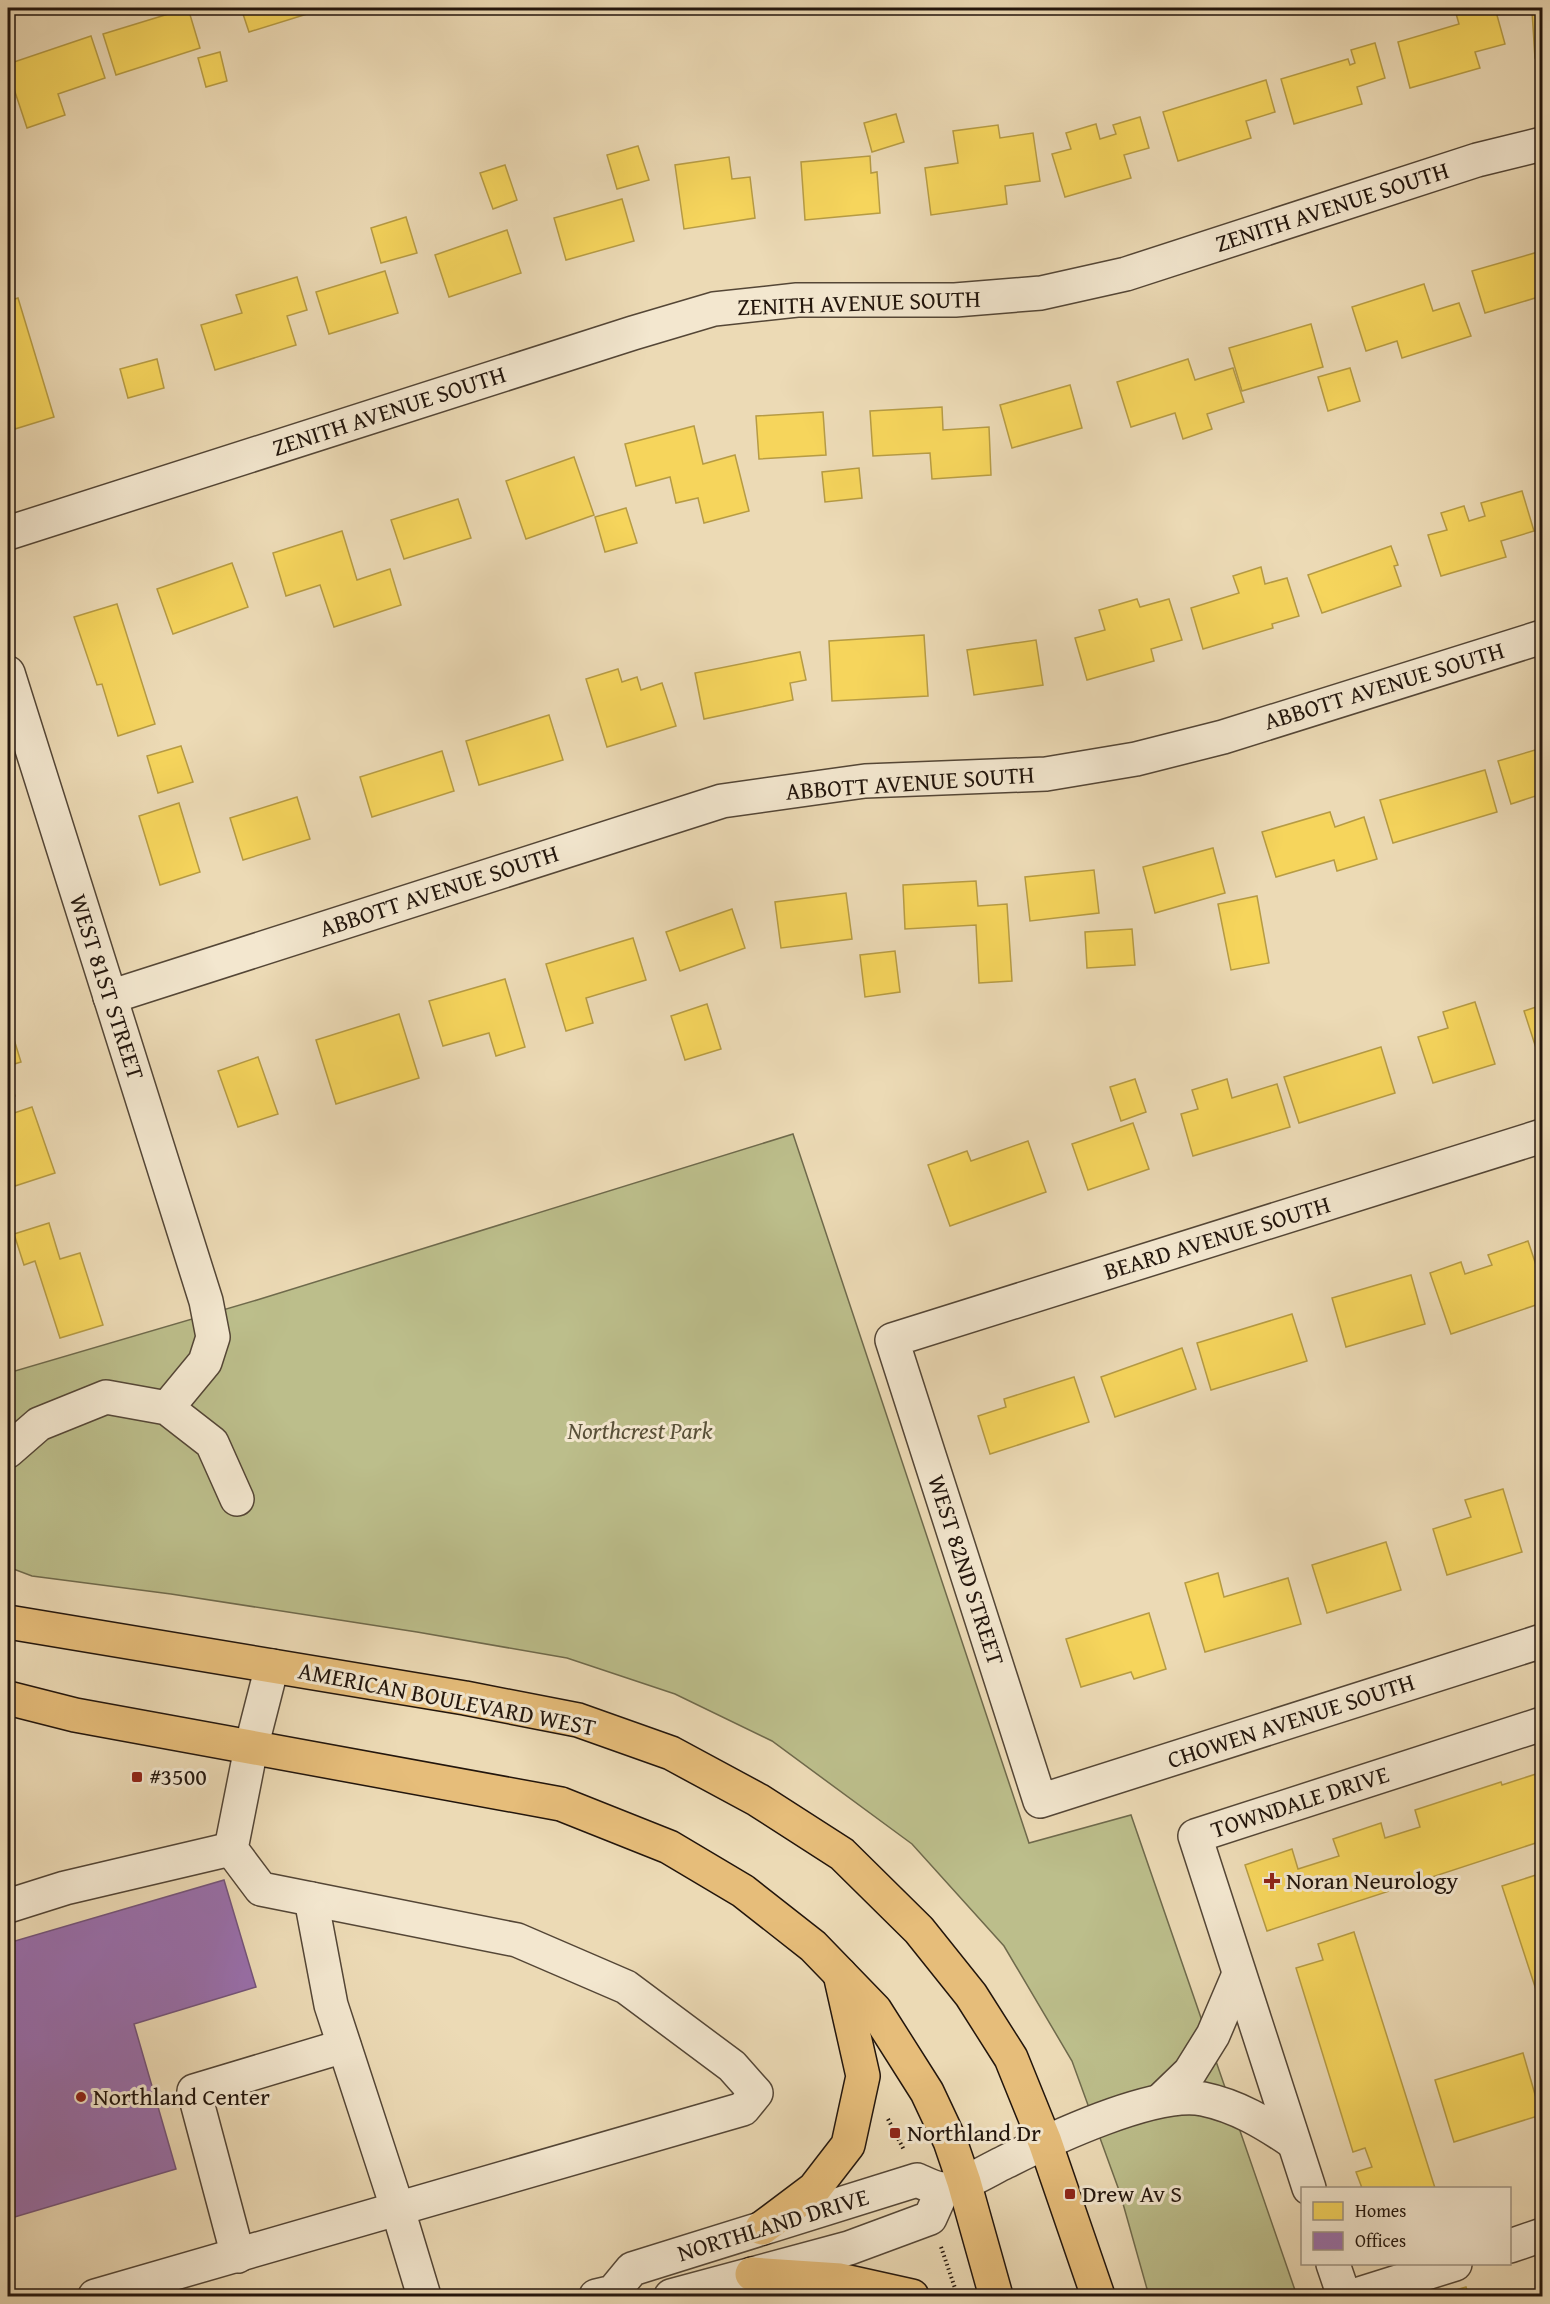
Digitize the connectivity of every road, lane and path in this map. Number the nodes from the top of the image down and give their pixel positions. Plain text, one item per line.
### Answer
1 (1542, 144) edge
2 (8, 533) edge
3 (1542, 637) edge
4 (8, 673) edge
5 (110, 997) junction
6 (1542, 1136) edge
7 (892, 1340) joint
8 (167, 1408) junction
9 (8, 1451) edge
10 (237, 1499) dead end
11 (8, 1622) edge
12 (1542, 1641) edge
13 (272, 1666) junction
14 (8, 1698) edge
15 (1542, 1724) edge
16 (251, 1748) junction
17 (1040, 1801) joint
18 (231, 1849) junction
19 (311, 1899) junction
20 (8, 1906) edge
21 (840, 1974) junction
22 (1239, 1974) junction
23 (344, 2046) junction
24 (1161, 2100) junction
25 (884, 2112) dead end
26 (1046, 2142) junction
27 (1293, 2142) junction
28 (908, 2158) dead end
29 (953, 2186) junction
30 (1309, 2187) edge
31 (398, 2210) junction
32 (762, 2228) junction
33 (1542, 2235) edge
34 (939, 2241) dead end
35 (1511, 2245) edge
36 (238, 2256) junction
37 (1333, 2265) edge
38 (1452, 2265) edge
39 (752, 2274) junction
40 (956, 2291) dead end
41 (611, 2295) edge
42 (95, 2296) edge
43 (424, 2296) edge
44 (677, 2296) edge
45 (912, 2296) edge
46 (996, 2296) edge
47 (1098, 2296) edge
48 (1344, 2296) edge
49 (1353, 2296) edge

1 - 2 street, ZENITH AVENUE SOUTH
3 - 5 street, ABBOTT AVENUE SOUTH
4 - 5 street, WEST 81ST STREET
5 - 8 street, WEST 81ST STREET
6 - 7 street, BEARD AVENUE SOUTH
7 - 17 street, WEST 82ND STREET
8 - 9 street
8 - 10 street
11 - 13 main road, AMERICAN BOULEVARD WEST
12 - 17 street, CHOWEN AVENUE SOUTH
13 - 16 street
13 - 26 main road, AMERICAN BOULEVARD WEST
14 - 16 main road
15 - 22 street, TOWNDALE DRIVE
16 - 18 street
16 - 21 main road
18 - 19 street
18 - 20 street
19 - 23 street
19 - 31 street
21 - 29 main road
21 - 32 main road
22 - 24 street
22 - 27 street, TOWNDALE DRIVE
23 - 31 street
23 - 36 street
24 - 26 street
24 - 27 street
25 - 28 path
26 - 29 street
26 - 47 main road, AMERICAN BOULEVARD WEST
27 - 30 street, TOWNDALE DRIVE
29 - 32 street, NORTHLAND DRIVE
29 - 39 street, NORTHLAND DRIVE
29 - 46 main road
31 - 36 street
31 - 43 street
32 - 41 street, NORTHLAND DRIVE
33 - 35 street
34 - 40 path
36 - 42 street
37 - 48 street
38 - 49 street
39 - 44 street, NORTHLAND DRIVE
39 - 45 main road

